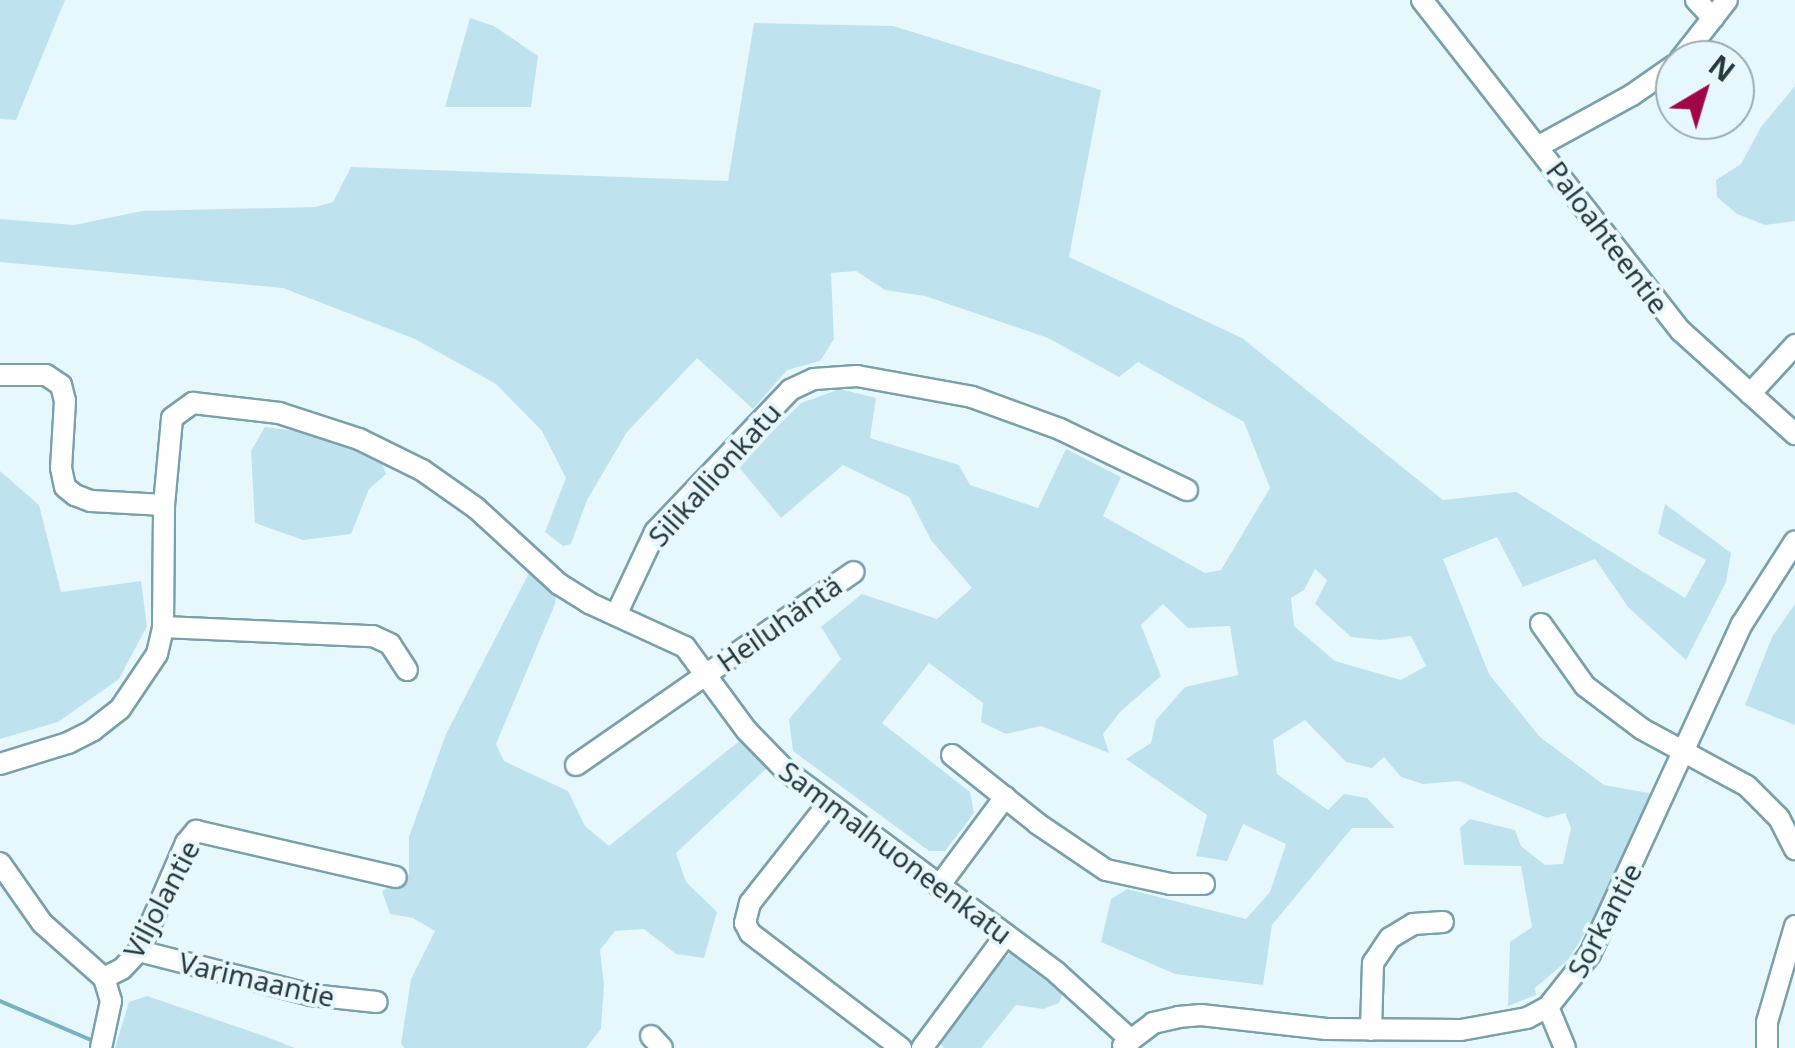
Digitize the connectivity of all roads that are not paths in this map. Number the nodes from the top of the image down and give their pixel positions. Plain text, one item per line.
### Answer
1 (1422, 0) edge
2 (1696, 0) edge
3 (1727, 0) edge
4 (1713, 18) junction
5 (1695, 40) edge
6 (1655, 78) edge
7 (1540, 146) junction
8 (1795, 345) edge
9 (0, 375) edge
10 (1750, 394) junction
11 (1795, 434) edge
12 (1186, 490) dead end
13 (164, 505) junction
14 (1795, 541) edge
15 (854, 572) dead end
16 (616, 615) junction
17 (1541, 624) dead end
18 (163, 626) junction
19 (407, 670) dead end
20 (705, 674) junction
21 (1684, 752) junction
22 (952, 755) dead end
23 (0, 764) edge
24 (576, 765) dead end
25 (1005, 797) junction
26 (828, 804) junction
27 (1795, 849) edge
28 (0, 863) edge
29 (396, 877) dead end
30 (1204, 884) dead end
31 (939, 886) junction
32 (1442, 922) dead end
33 (1795, 926) edge
34 (1006, 935) junction
35 (139, 951) junction
36 (104, 978) junction
37 (377, 1002) dead end
38 (1548, 1007) junction
39 (1370, 1030) junction
40 (1126, 1044) edge
41 (101, 1048) edge
42 (901, 1048) edge
43 (922, 1048) edge
44 (1565, 1048) edge
45 (1767, 1048) edge

1 - 7 street
2 - 4 street
3 - 4 street, Paloahteentie
4 - 5 street, Paloahteentie
6 - 7 street, Paloahteentie
7 - 10 street, Paloahteentie
8 - 10 street
9 - 13 street
10 - 11 street, Paloahteentie
12 - 16 street, Silikallionkatu
13 - 16 street, Sammalhuoneenkatu
13 - 18 street, Sammalhuoneenkatu
14 - 21 street, Sorkantie
15 - 20 street, Heiluhäntä
16 - 20 street, Sammalhuoneenkatu
17 - 21 street
18 - 19 street
18 - 23 street, Sammalhuoneenkatu
20 - 24 street, Heiluhäntä
20 - 26 street, Sammalhuoneenkatu
21 - 27 street
21 - 38 street, Sorkantie
22 - 25 street
25 - 30 street
25 - 31 street
26 - 31 street, Sammalhuoneenkatu
26 - 42 street
28 - 36 street
29 - 35 street, Viljolantie
31 - 34 street, Sammalhuoneenkatu
32 - 39 street
33 - 45 street
34 - 40 street, Sammalhuoneenkatu
34 - 43 street
35 - 36 street, Viljolantie
35 - 37 street, Varimaantie
36 - 41 street
38 - 39 street, Sorkantie
38 - 44 street
39 - 40 street, Sorkantie

